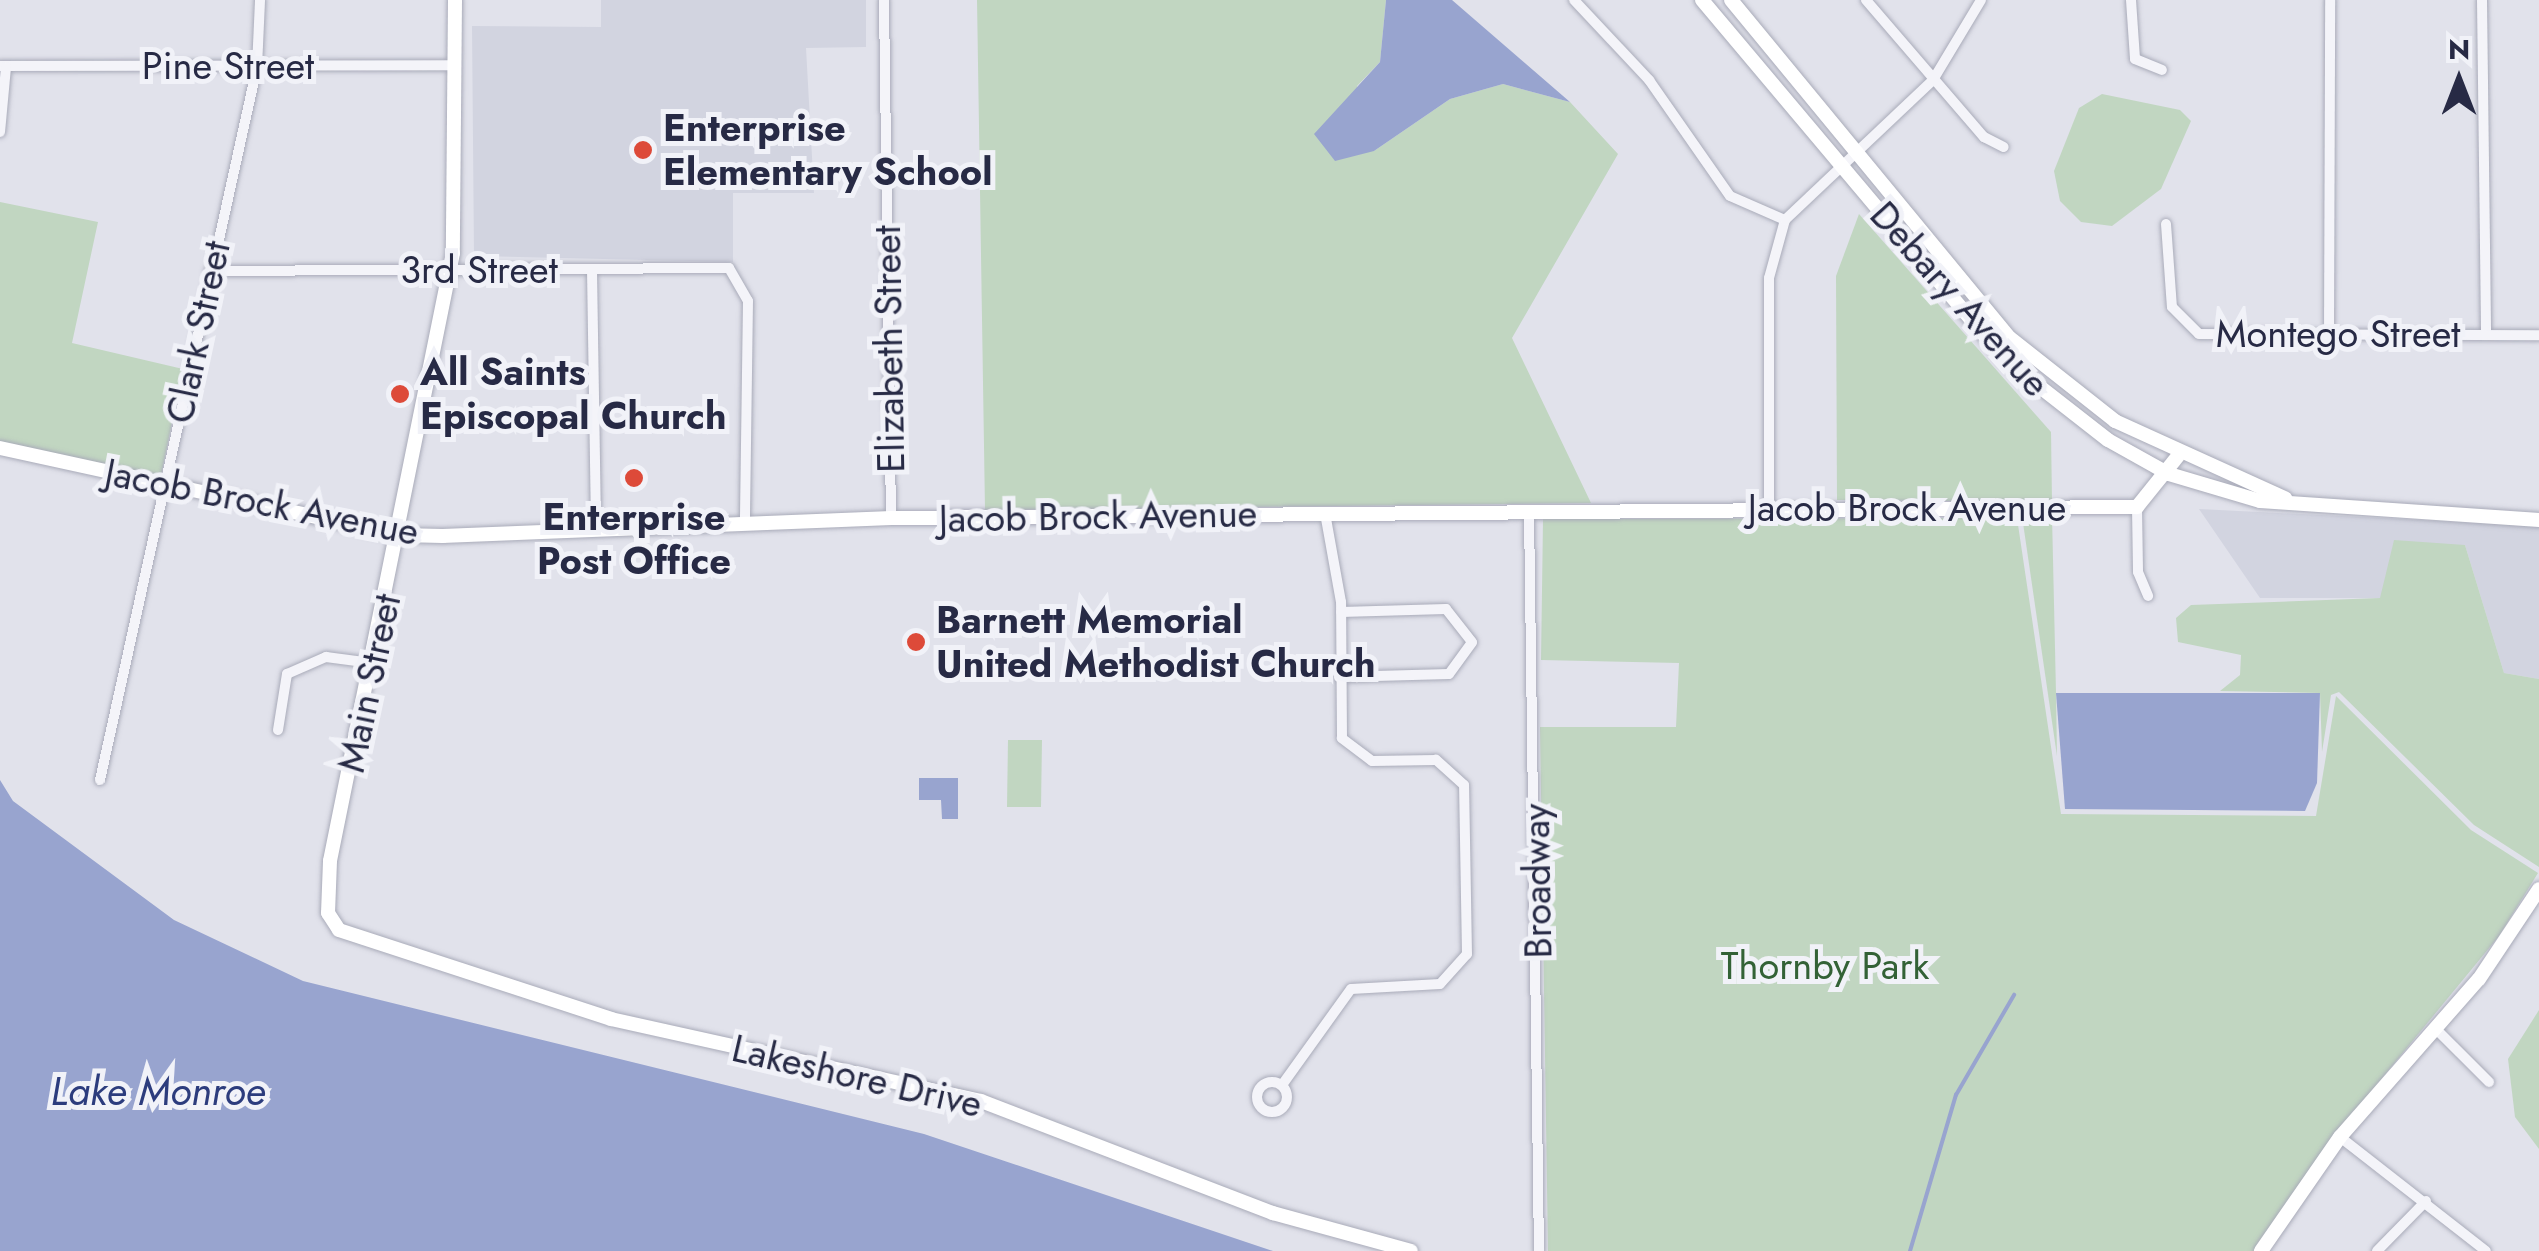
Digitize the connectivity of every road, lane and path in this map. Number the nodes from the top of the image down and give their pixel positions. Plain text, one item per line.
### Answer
1 (260, 0) edge
2 (455, 0) edge
3 (884, 0) edge
4 (1574, 0) edge
5 (1702, 0) edge
6 (1731, 0) edge
7 (1866, 0) edge
8 (1981, 0) edge
9 (2131, 0) edge
10 (2330, 0) edge
11 (2482, 0) edge
12 (455, 65) junction
13 (3, 66) edge
14 (256, 67) junction
15 (2162, 70) dead end
16 (1933, 80) junction
17 (0, 132) edge
18 (2004, 147) dead end
19 (1854, 148) junction
20 (1839, 162) junction
21 (1785, 220) junction
22 (2166, 224) dead end
23 (450, 269) junction
24 (592, 270) junction
25 (210, 271) junction
26 (2486, 335) junction
27 (2539, 335) edge
28 (2329, 338) junction
29 (0, 448) edge
30 (2178, 456) junction
31 (2169, 474) junction
32 (165, 484) junction
33 (2285, 498) junction
34 (1769, 507) junction
35 (2137, 507) junction
36 (1529, 510) junction
37 (1324, 513) junction
38 (891, 518) junction
39 (2539, 520) edge
40 (746, 522) junction
41 (596, 528) junction
42 (400, 535) junction
43 (2148, 596) dead end
44 (1340, 612) junction
45 (372, 663) junction
46 (1339, 677) junction
47 (278, 730) dead end
48 (100, 780) dead end
49 (326, 890) joint
50 (2539, 891) edge
51 (2436, 1029) junction
52 (2488, 1082) dead end
53 (1282, 1085) dead end
54 (2340, 1137) junction
55 (2426, 1201) junction
56 (1411, 1251) edge
57 (1539, 1251) edge
58 (2260, 1251) edge
59 (2376, 1251) edge
60 (2486, 1251) edge

1 - 14 street, Clark Street
2 - 12 street, Main Street
3 - 38 street, Elizabeth Street
4 - 21 street
5 - 20 street, Debary Avenue
6 - 19 street, Debary Avenue
7 - 16 street
8 - 16 street
9 - 15 street
10 - 28 street
11 - 26 street
12 - 14 street, Pine Street
12 - 23 street, Main Street
13 - 14 street, Pine Street
13 - 17 street
14 - 25 street, Clark Street
16 - 18 street
16 - 19 street
19 - 20 street
19 - 30 street, Debary Avenue
20 - 21 street
20 - 31 street, Debary Avenue
21 - 34 street
22 - 28 street, Montego Street
23 - 24 street, 3rd Street
23 - 25 street, 3rd Street
23 - 42 street, Main Street
24 - 40 street, 3rd Street
24 - 41 street
25 - 32 street, Clark Street
26 - 27 street, Montego Street
26 - 28 street, Montego Street
29 - 32 street, Jacob Brock Avenue
30 - 31 street
30 - 33 street, Debary Avenue
31 - 33 street, Debary Avenue
31 - 35 street
32 - 42 street, Jacob Brock Avenue
32 - 48 street, Clark Street
33 - 39 street, Debary Avenue
34 - 35 street, Jacob Brock Avenue
34 - 36 street, Jacob Brock Avenue
35 - 43 street
36 - 37 street, Jacob Brock Avenue
36 - 57 street, Broadway
37 - 38 street, Jacob Brock Avenue
37 - 44 street
38 - 40 street, Jacob Brock Avenue
40 - 41 street, Jacob Brock Avenue
41 - 42 street, Jacob Brock Avenue
42 - 45 street, Main Street
44 - 46 street
44 - 46 street
45 - 47 street
45 - 49 street, Main Street
46 - 53 street
49 - 56 street, Lakeshore Drive
50 - 51 street
51 - 52 street
51 - 54 street
54 - 55 street
54 - 58 street
55 - 59 street
55 - 60 street

